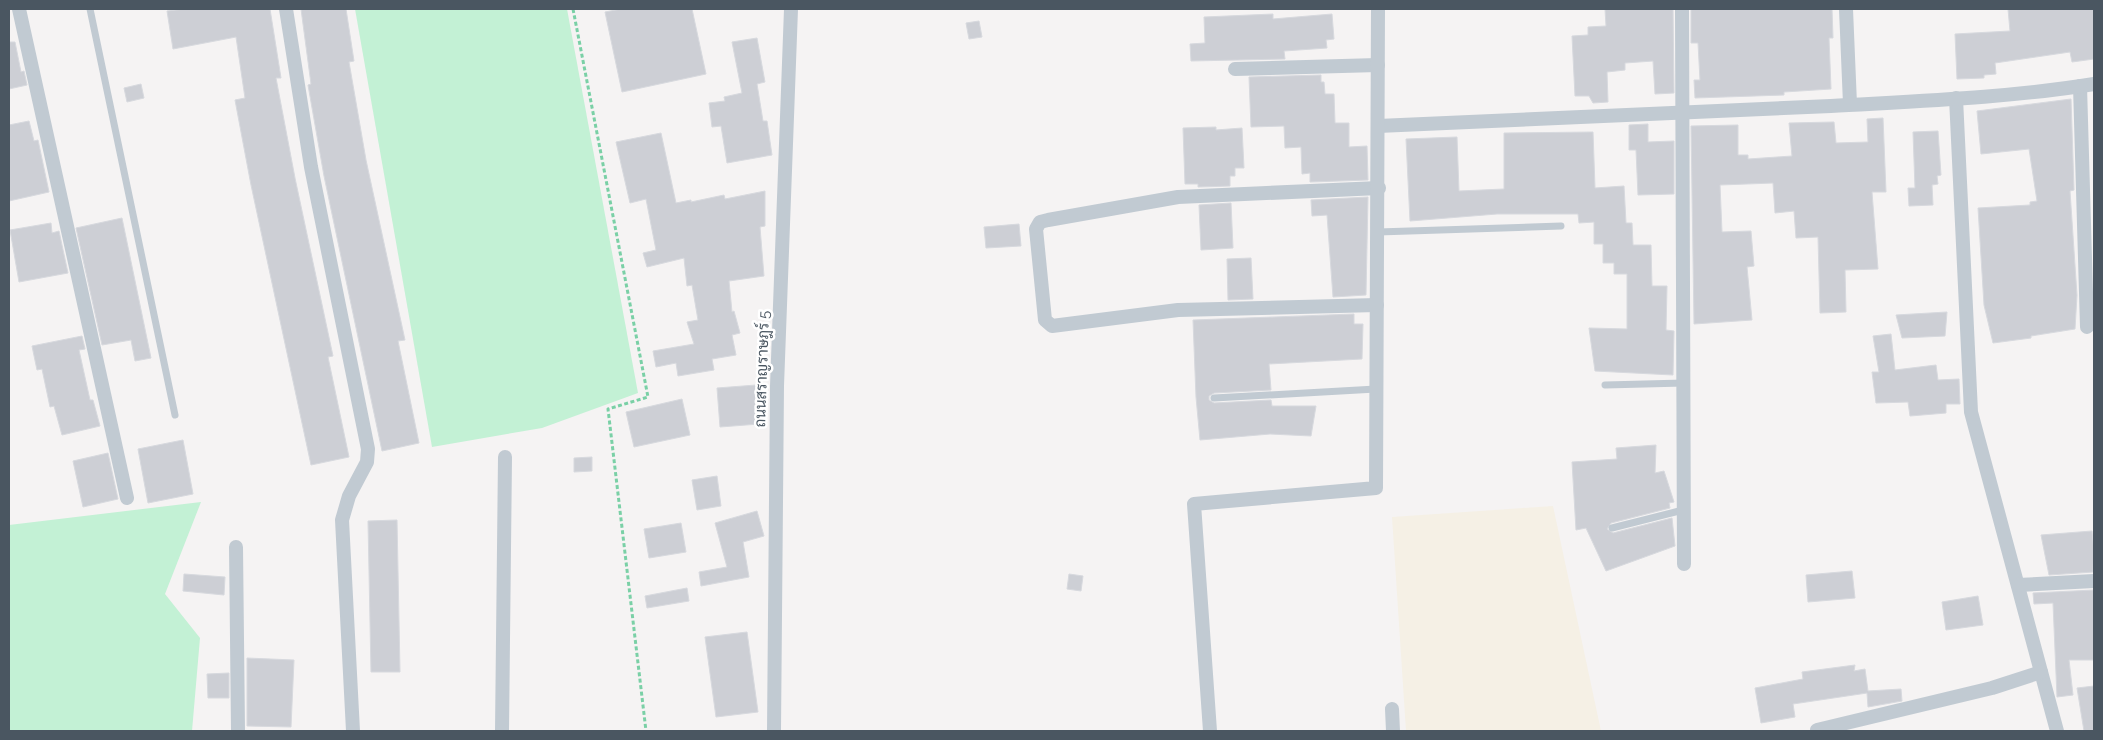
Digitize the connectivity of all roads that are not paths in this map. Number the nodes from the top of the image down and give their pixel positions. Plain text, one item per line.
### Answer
1 (19, 9) edge
2 (90, 9) edge
3 (286, 9) edge
4 (791, 9) edge
5 (1378, 9) edge
6 (1682, 9) edge
7 (1846, 9) edge
8 (1378, 65) junction
9 (1235, 70) dead end
10 (2094, 84) edge
11 (2080, 86) junction
12 (1956, 98) junction
13 (1850, 104) junction
14 (1683, 114) junction
15 (1378, 126) junction
16 (1379, 188) junction
17 (1561, 226) dead end
18 (1378, 232) junction
19 (1377, 305) junction
20 (2087, 327) dead end
21 (1685, 383) junction
22 (1605, 385) dead end
23 (1376, 389) junction
24 (1214, 398) dead end
25 (174, 414) dead end
26 (505, 457) dead end
27 (127, 498) dead end
28 (1683, 510) junction
29 (1612, 528) dead end
30 (236, 547) dead end
31 (1684, 564) dead end
32 (2094, 581) edge
33 (2018, 585) junction
34 (2041, 672) junction
35 (1392, 709) dead end
36 (1817, 730) edge
37 (238, 731) edge
38 (353, 731) edge
39 (502, 731) edge
40 (774, 731) edge
41 (1210, 731) edge
42 (1393, 731) edge
43 (2057, 731) edge

1 - 27 street
2 - 25 lane
3 - 38 street
4 - 40 street, ถนนสราญราษฎร์ 5
5 - 8 street
6 - 14 street
7 - 13 street
8 - 9 street
8 - 15 street
10 - 11 street
11 - 12 street
11 - 20 street
12 - 13 street
12 - 33 street
13 - 14 street
14 - 15 street
14 - 21 street
15 - 16 street
16 - 18 street
16 - 19 street
17 - 18 lane
18 - 19 street
19 - 23 street
21 - 22 lane
21 - 28 street
23 - 24 lane
23 - 41 street
26 - 39 street
28 - 29 lane
28 - 31 street
30 - 37 street
32 - 33 street
33 - 34 street
34 - 36 street
34 - 43 street
35 - 42 street

